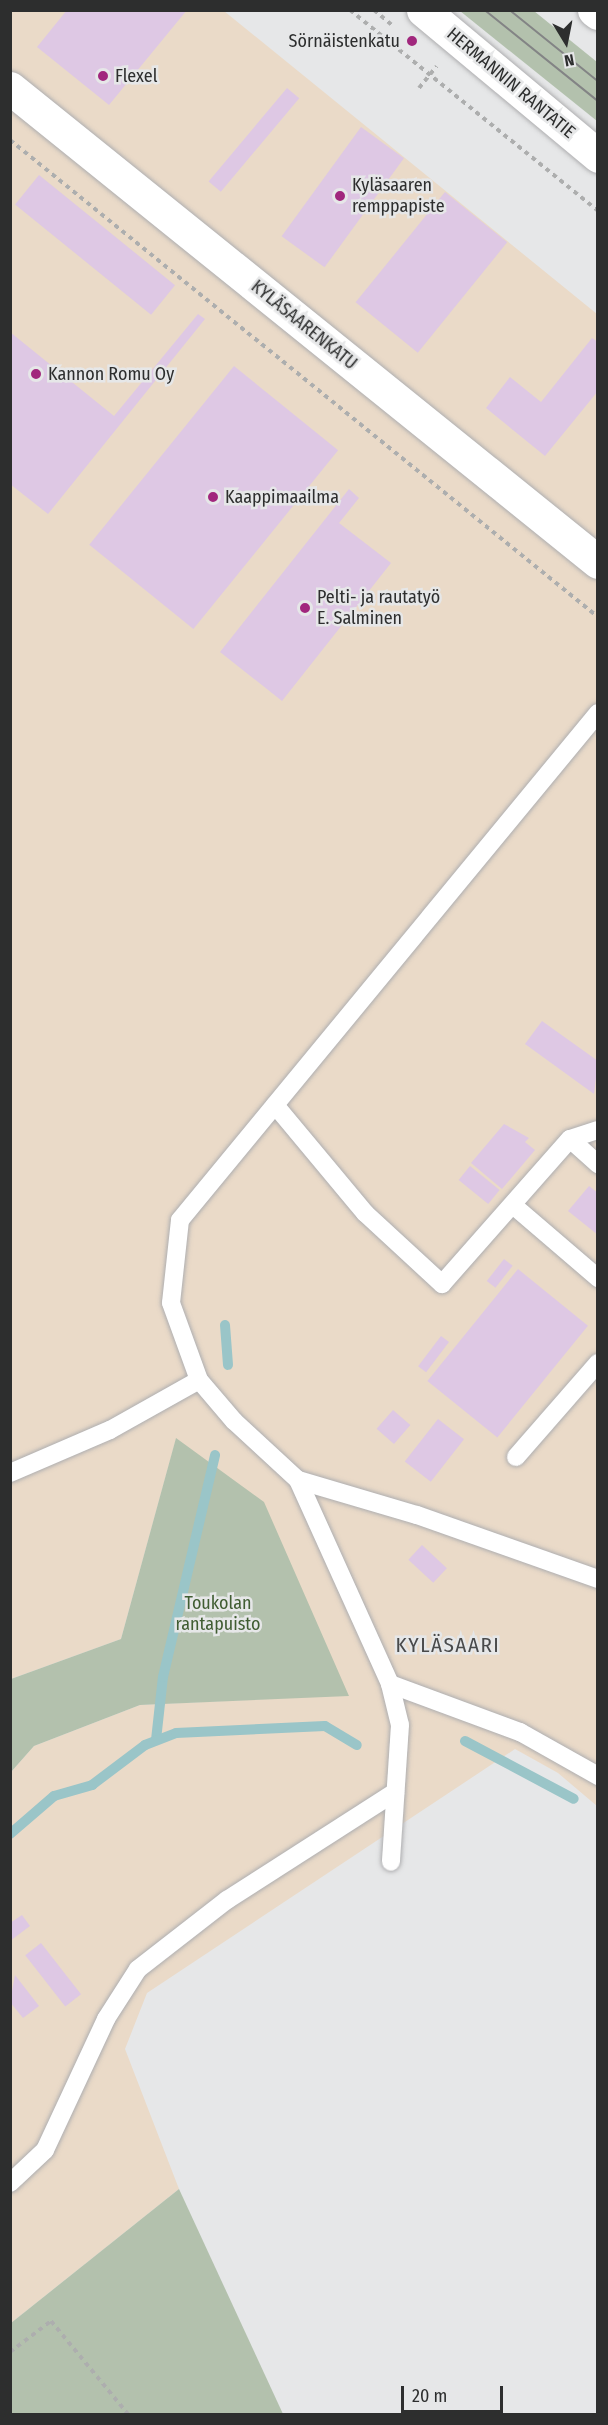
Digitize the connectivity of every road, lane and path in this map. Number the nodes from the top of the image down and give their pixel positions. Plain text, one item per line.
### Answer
1 (350, 10) edge
2 (423, 10) edge
3 (594, 10) edge
4 (597, 14) edge
5 (10, 88) edge
6 (10, 140) edge
7 (597, 156) edge
8 (597, 211) edge
9 (597, 562) edge
10 (597, 617) edge
11 (597, 713) edge
12 (275, 1105) junction
13 (597, 1130) edge
14 (570, 1139) junction
15 (597, 1164) edge
16 (514, 1206) junction
17 (597, 1278) edge
18 (597, 1363) edge
19 (200, 1380) junction
20 (516, 1457) dead end
21 (10, 1473) edge
22 (298, 1480) junction
23 (597, 1579) edge
24 (390, 1684) junction
25 (597, 1776) edge
26 (395, 1792) junction
27 (391, 1862) dead end
28 (10, 2182) edge
29 (10, 2352) edge
30 (129, 2415) edge

1 - 8 path
2 - 7 street, HERMANNIN RANTATIE
3 - 4 street
5 - 9 street, KYLÄSAARENKATU
6 - 10 path
11 - 12 lane
12 - 16 lane
12 - 19 lane
13 - 14 lane
14 - 15 lane
14 - 16 lane
16 - 17 lane
18 - 20 lane
19 - 21 lane
19 - 22 lane
22 - 23 lane
22 - 24 lane
24 - 25 lane
24 - 26 lane
26 - 27 lane
26 - 28 lane
29 - 30 path

